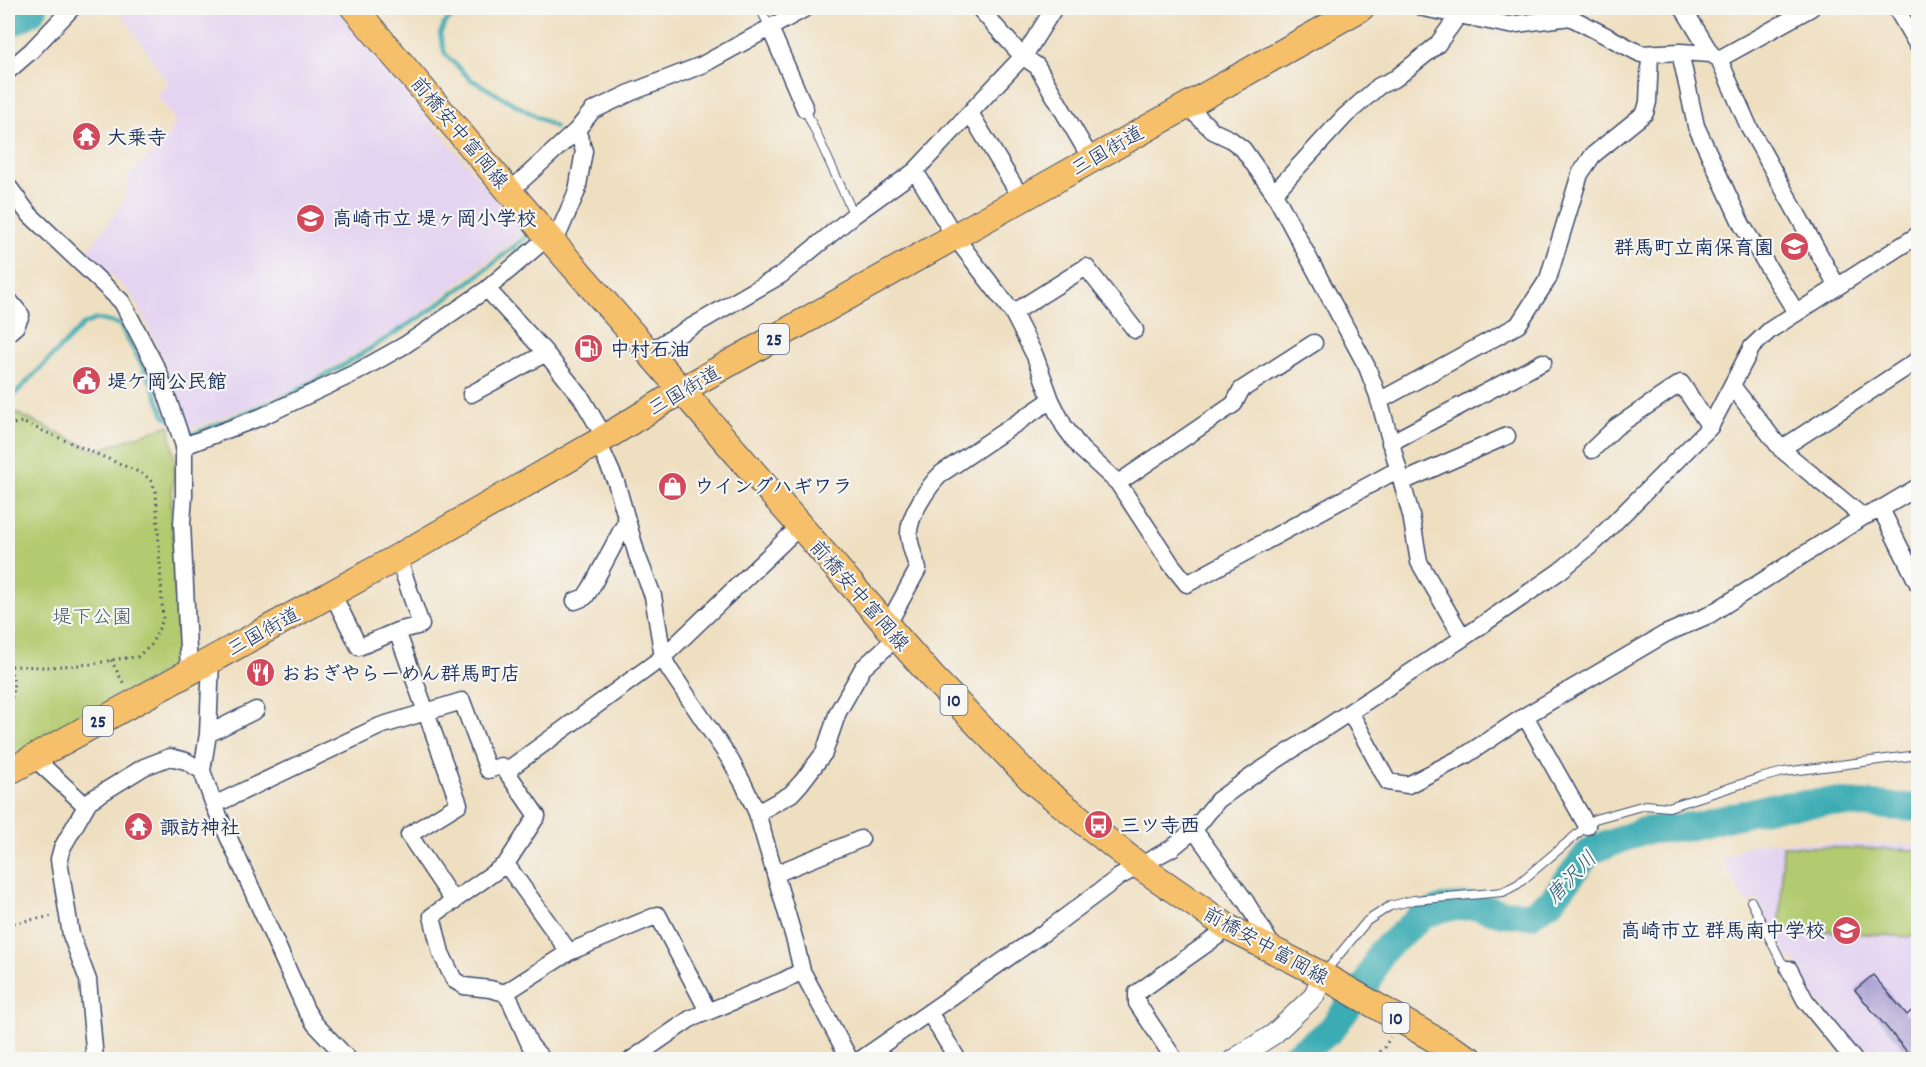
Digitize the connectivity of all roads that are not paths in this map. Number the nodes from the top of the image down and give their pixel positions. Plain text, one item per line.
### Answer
1 (72, 8) edge
2 (354, 8) edge
3 (760, 8) edge
4 (806, 8) edge
5 (979, 8) edge
6 (1054, 8) edge
7 (1361, 8) edge
8 (1423, 8) edge
9 (1683, 8) edge
10 (1810, 8) edge
11 (1896, 8) edge
12 (1458, 16) junction
13 (770, 28) junction
14 (1918, 46) edge
15 (1680, 52) junction
16 (1650, 54) junction
17 (1022, 56) junction
18 (1715, 56) junction
19 (8, 71) edge
20 (1186, 105) junction
21 (805, 109) joint
22 (970, 113) junction
23 (577, 130) junction
24 (1091, 159) junction
25 (915, 171) junction
26 (8, 186) edge
27 (510, 191) junction
28 (1274, 193) junction
29 (1022, 199) junction
30 (854, 215) junction
31 (1918, 235) edge
32 (548, 237) junction
33 (955, 237) junction
34 (1837, 286) junction
35 (487, 288) junction
36 (8, 299) edge
37 (1796, 312) junction
38 (1013, 313) junction
39 (1135, 330) dead end
40 (8, 333) edge
41 (1314, 343) dead end
42 (648, 352) junction
43 (546, 353) junction
44 (1918, 360) edge
45 (1543, 362) dead end
46 (1732, 387) junction
47 (682, 390) junction
48 (471, 394) dead end
49 (1051, 400) junction
50 (1379, 401) junction
51 (1710, 427) junction
52 (1507, 436) dead end
53 (602, 440) junction
54 (1390, 443) junction
55 (184, 447) junction
56 (1780, 449) junction
57 (1592, 450) dead end
58 (1400, 476) junction
59 (1118, 483) junction
60 (1918, 487) edge
61 (1881, 509) junction
62 (1863, 518) junction
63 (627, 520) junction
64 (800, 526) junction
65 (398, 557) junction
66 (1918, 585) edge
67 (332, 593) junction
68 (575, 601) dead end
69 (398, 631) junction
70 (892, 632) junction
71 (1463, 638) junction
72 (663, 657) junction
73 (200, 666) junction
74 (256, 710) dead end
75 (426, 710) junction
76 (1350, 712) junction
77 (1525, 716) junction
78 (208, 734) junction
79 (1918, 755) edge
80 (33, 757) junction
81 (8, 771) edge
82 (202, 771) junction
83 (506, 771) junction
84 (214, 805) junction
85 (86, 806) junction
86 (757, 813) junction
87 (1587, 826) junction
88 (1194, 830) junction
89 (861, 839) dead end
90 (506, 864) junction
91 (1138, 866) junction
92 (775, 874) junction
93 (1751, 901) dead end
94 (454, 902) junction
95 (1229, 927) junction
96 (569, 952) junction
97 (1277, 954) junction
98 (1788, 969) joint
99 (802, 971) junction
100 (1322, 975) junction
101 (505, 993) junction
102 (708, 1011) junction
103 (928, 1012) junction
104 (95, 1059) edge
105 (349, 1059) edge
106 (543, 1059) edge
107 (631, 1059) edge
108 (850, 1059) edge
109 (860, 1059) edge
110 (958, 1059) edge
111 (1175, 1059) edge
112 (1233, 1059) edge
113 (1471, 1059) edge
114 (1854, 1059) edge

1 - 19 street
2 - 27 main road, 前橋安中富岡線 / 10
3 - 13 lane
4 - 13 street
5 - 17 street
6 - 17 street
7 - 20 main road, 三国街道 / 25
8 - 12 street
9 - 18 street
10 - 18 street
11 - 14 street
12 - 16 street
12 - 28 street
13 - 21 street
13 - 23 street
15 - 16 street
15 - 18 street
15 - 37 street
16 - 50 street
17 - 22 street
17 - 24 street
18 - 34 street
20 - 24 main road, 三国街道 / 25
20 - 28 street
21 - 30 lane
22 - 25 street
22 - 29 street
23 - 27 street
23 - 32 street
24 - 29 main road, 三国街道 / 25
25 - 30 street
25 - 33 street
26 - 55 street
27 - 32 main road, 前橋安中富岡線 / 10
28 - 50 street
29 - 33 main road, 三国街道 / 25
30 - 42 street
31 - 34 street
32 - 35 street
32 - 42 main road, 前橋安中富岡線 / 10
33 - 38 street
33 - 47 main road, 三国街道 / 25
34 - 37 street
35 - 43 street
35 - 55 street
36 - 40 street
37 - 46 street
38 - 39 street
38 - 49 street
41 - 59 street
42 - 47 main road, 前橋安中富岡線 / 10
43 - 48 street
43 - 53 street
44 - 56 street
45 - 54 street
46 - 51 street
46 - 56 street
47 - 53 main road, 三国街道 / 25
47 - 64 main road, 前橋安中富岡線 / 10
49 - 59 street
49 - 70 street
50 - 54 street
51 - 57 street
51 - 71 street
52 - 58 street
53 - 63 street
53 - 65 main road, 三国街道 / 25
54 - 58 street
55 - 73 street
56 - 62 street
58 - 59 street
58 - 71 street
60 - 61 street
61 - 62 street
61 - 66 street
62 - 77 street
63 - 68 street
63 - 72 street
64 - 70 main road, 前橋安中富岡線 / 10
64 - 72 street
65 - 67 main road, 三国街道 / 25
65 - 69 street
67 - 69 street
67 - 73 main road, 三国街道 / 25
69 - 75 street
70 - 86 street
70 - 91 main road, 前橋安中富岡線 / 10
71 - 76 street
72 - 83 street
72 - 86 street
73 - 78 street
73 - 80 main road, 三国街道 / 25
74 - 78 street
75 - 83 street
75 - 84 street
75 - 94 street
76 - 77 street
76 - 88 street
77 - 87 street
78 - 82 street
79 - 87 lane
80 - 81 main road, 三国街道 / 25
80 - 85 street
82 - 84 street
82 - 85 street
83 - 90 street
84 - 105 street
85 - 104 street
86 - 92 street
87 - 100 lane
88 - 91 street
88 - 97 street
89 - 92 street
90 - 94 street
90 - 96 street
91 - 95 main road, 前橋安中富岡線 / 10
91 - 103 street
92 - 99 street
93 - 98 lane
94 - 101 street
95 - 97 main road, 前橋安中富岡線 / 10
95 - 111 street
96 - 101 street
96 - 102 street
97 - 100 main road, 前橋安中富岡線 / 10
98 - 114 street
99 - 102 street
99 - 108 street
100 - 112 street
100 - 113 main road, 前橋安中富岡線 / 10
101 - 106 street
102 - 107 street
103 - 109 street
103 - 110 street

